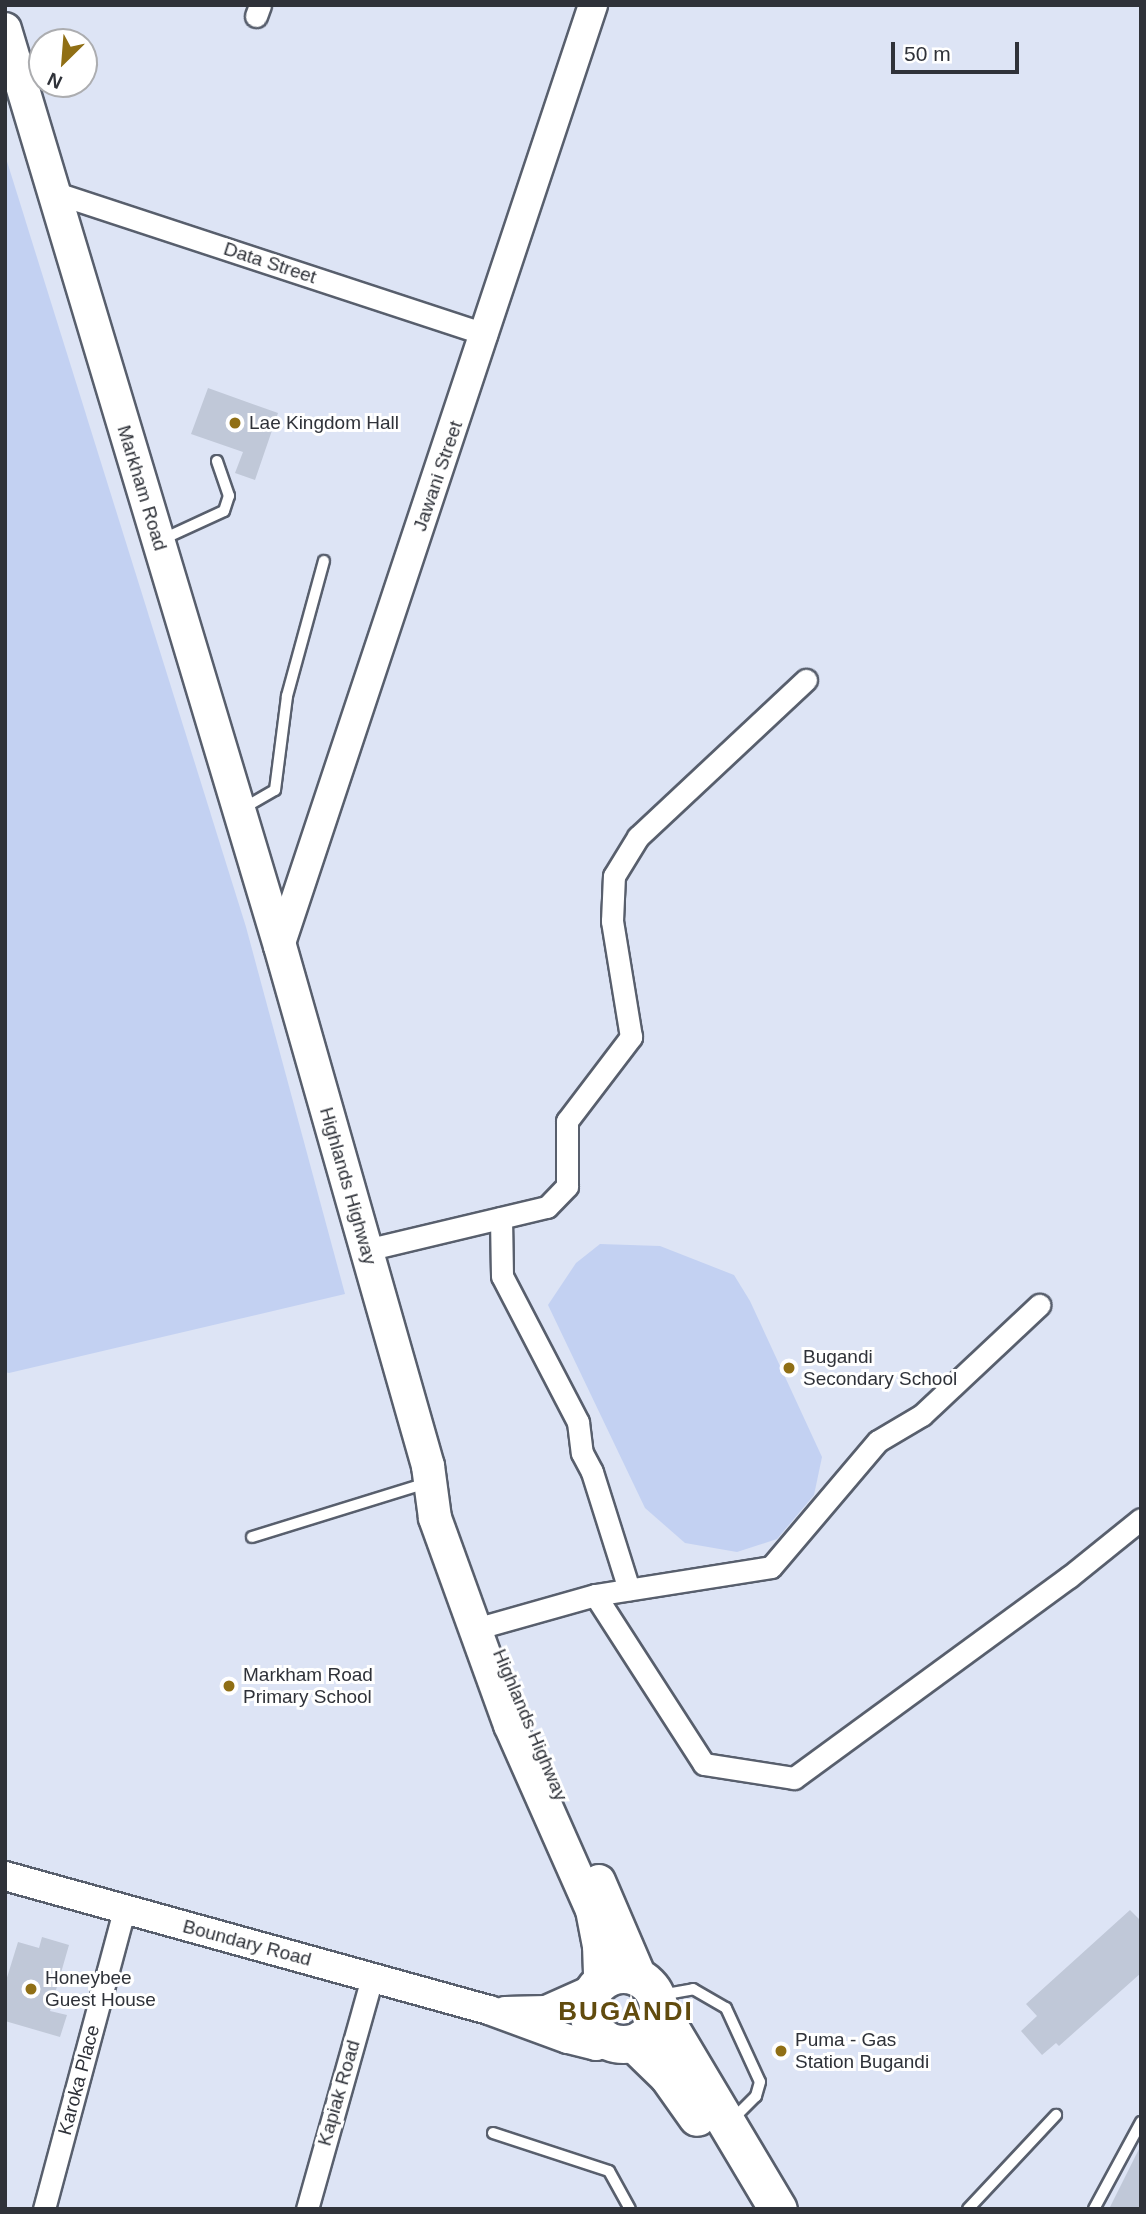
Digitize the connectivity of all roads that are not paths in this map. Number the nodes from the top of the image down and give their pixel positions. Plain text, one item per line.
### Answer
1 (593, 5) edge
2 (5, 29) edge
3 (53, 192) junction
4 (486, 334) junction
5 (217, 461) dead end
6 (158, 541) junction
7 (324, 561) dead end
8 (806, 680) dead end
9 (239, 811) junction
10 (280, 946) junction
11 (501, 1218) junction
12 (366, 1250) junction
13 (1039, 1304) dead end
14 (428, 1474) junction
15 (1141, 1519) edge
16 (252, 1537) dead end
17 (629, 1590) junction
18 (595, 1595) junction
19 (488, 1625) junction
20 (5, 1876) edge
21 (124, 1910) junction
22 (372, 1978) junction
23 (597, 1986) junction
24 (651, 1995) junction
25 (489, 2010) junction
26 (623, 2043) junction
27 (1056, 2116) dead end
28 (1141, 2122) edge
29 (726, 2124) junction
30 (493, 2133) dead end
31 (44, 2209) edge
32 (307, 2209) edge
33 (630, 2209) edge
34 (750, 2209) edge
35 (778, 2209) edge
36 (968, 2209) edge
37 (1094, 2209) edge

1 - 4 street, Jawani Street
2 - 3 main road, Markham Road
3 - 4 street, Data Street
3 - 6 main road, Markham Road
4 - 10 street, Jawani Street
5 - 6 lane
6 - 9 main road, Markham Road
7 - 9 lane
8 - 11 street
9 - 10 main road, Markham Road
10 - 12 main road, Highlands Highway
11 - 12 street
11 - 17 street
12 - 14 main road, Highlands Highway
13 - 17 street
14 - 16 lane
14 - 19 main road, Highlands Highway
14 - 23 main road, Highlands Highway
15 - 18 street
17 - 18 street
18 - 19 street
19 - 24 main road, Highlands Highway
20 - 21 street, Boundary Road
21 - 22 street, Boundary Road
21 - 31 street, Karoka Place
22 - 25 street, Boundary Road
22 - 32 street, Kapiak Road
23 - 24 highway
23 - 25 street
23 - 26 highway
24 - 26 highway
24 - 29 highway
24 - 29 lane
25 - 26 street
26 - 34 highway
27 - 36 lane
28 - 37 lane
29 - 35 highway
30 - 33 lane

